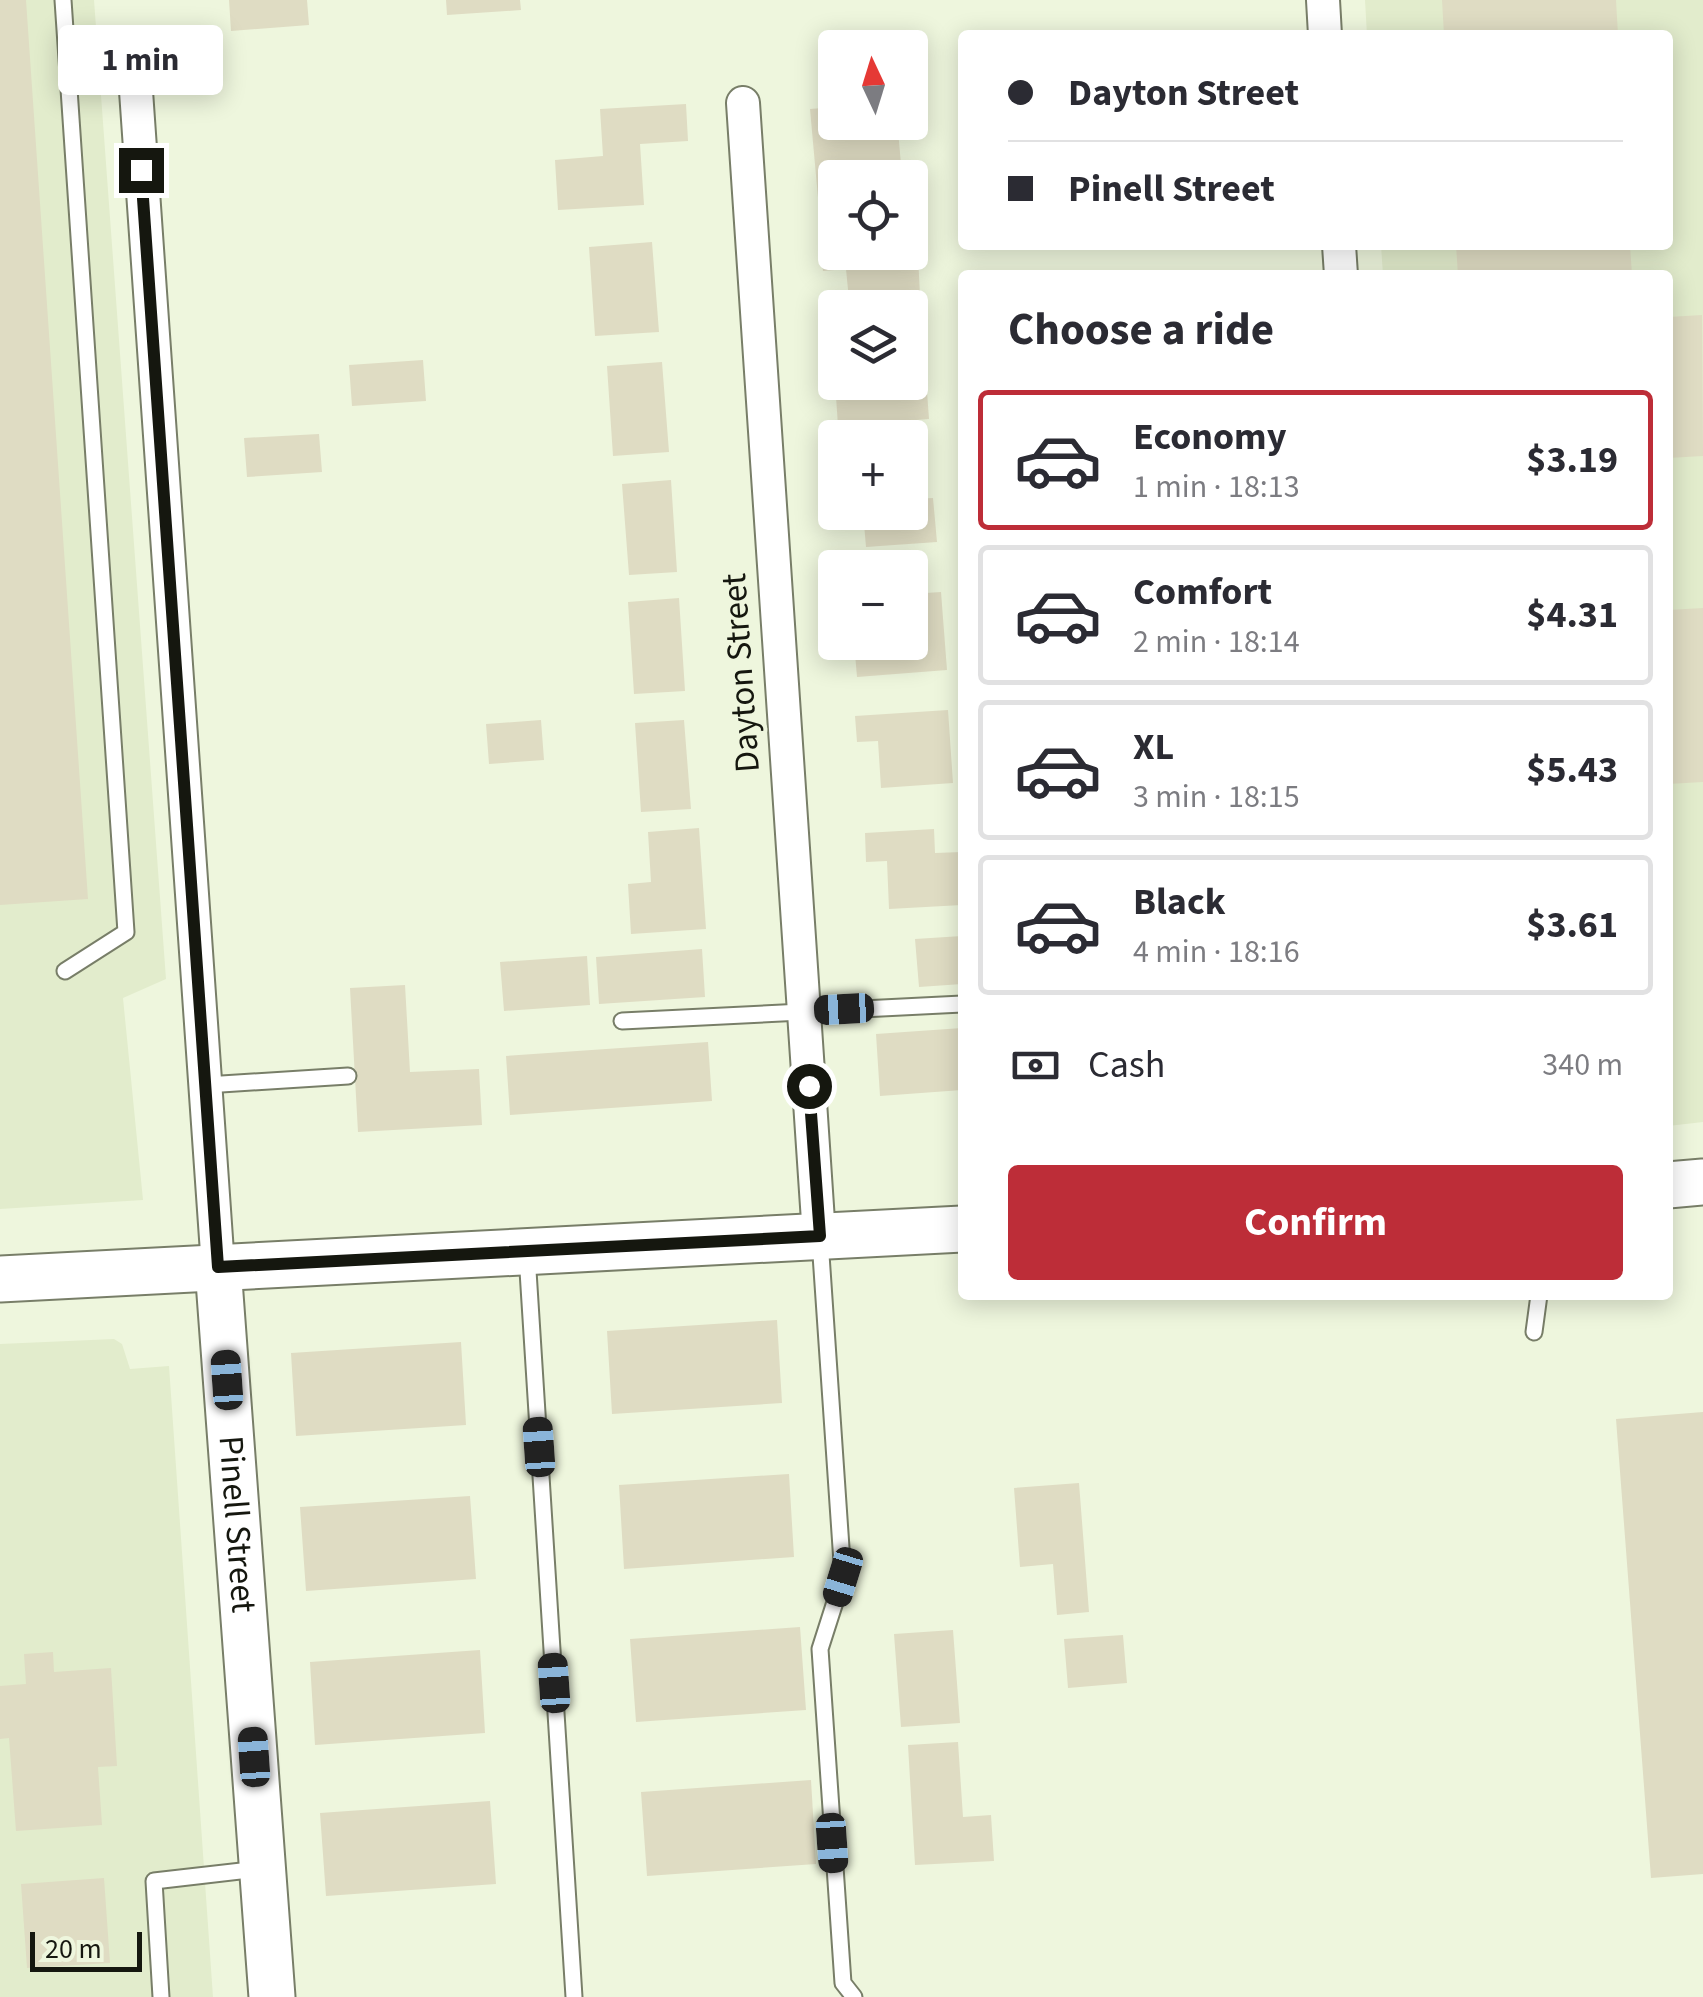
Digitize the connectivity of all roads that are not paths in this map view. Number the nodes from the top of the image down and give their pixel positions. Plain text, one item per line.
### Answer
1 (62, 0) edge
2 (1323, 0) edge
3 (1326, 30) edge
4 (136, 91) dead end
5 (743, 104) dead end
6 (65, 972) dead end
7 (958, 1004) edge
8 (804, 1011) junction
9 (622, 1021) dead end
10 (348, 1076) dead end
11 (206, 1085) junction
12 (1703, 1182) edge
13 (1673, 1185) edge
14 (958, 1229) edge
15 (820, 1236) junction
16 (527, 1251) junction
17 (218, 1267) junction
18 (0, 1279) edge
19 (1538, 1300) edge
20 (1534, 1332) dead end
21 (262, 1868) junction
22 (161, 1997) edge
23 (272, 1997) edge
24 (574, 1997) edge
25 (854, 1997) edge

1 - 6 lane
2 - 3 street
4 - 11 street, Pinell Street
5 - 8 street, Dayton Street
7 - 8 lane
8 - 9 lane
8 - 15 street, Dayton Street
10 - 11 lane
11 - 17 street, Pinell Street
12 - 13 main road
14 - 15 main road
15 - 16 main road
15 - 25 lane
16 - 17 main road
16 - 24 lane
17 - 18 main road
17 - 21 main road, Pinell Street
19 - 20 lane
21 - 22 lane
21 - 23 main road, Pinell Street

